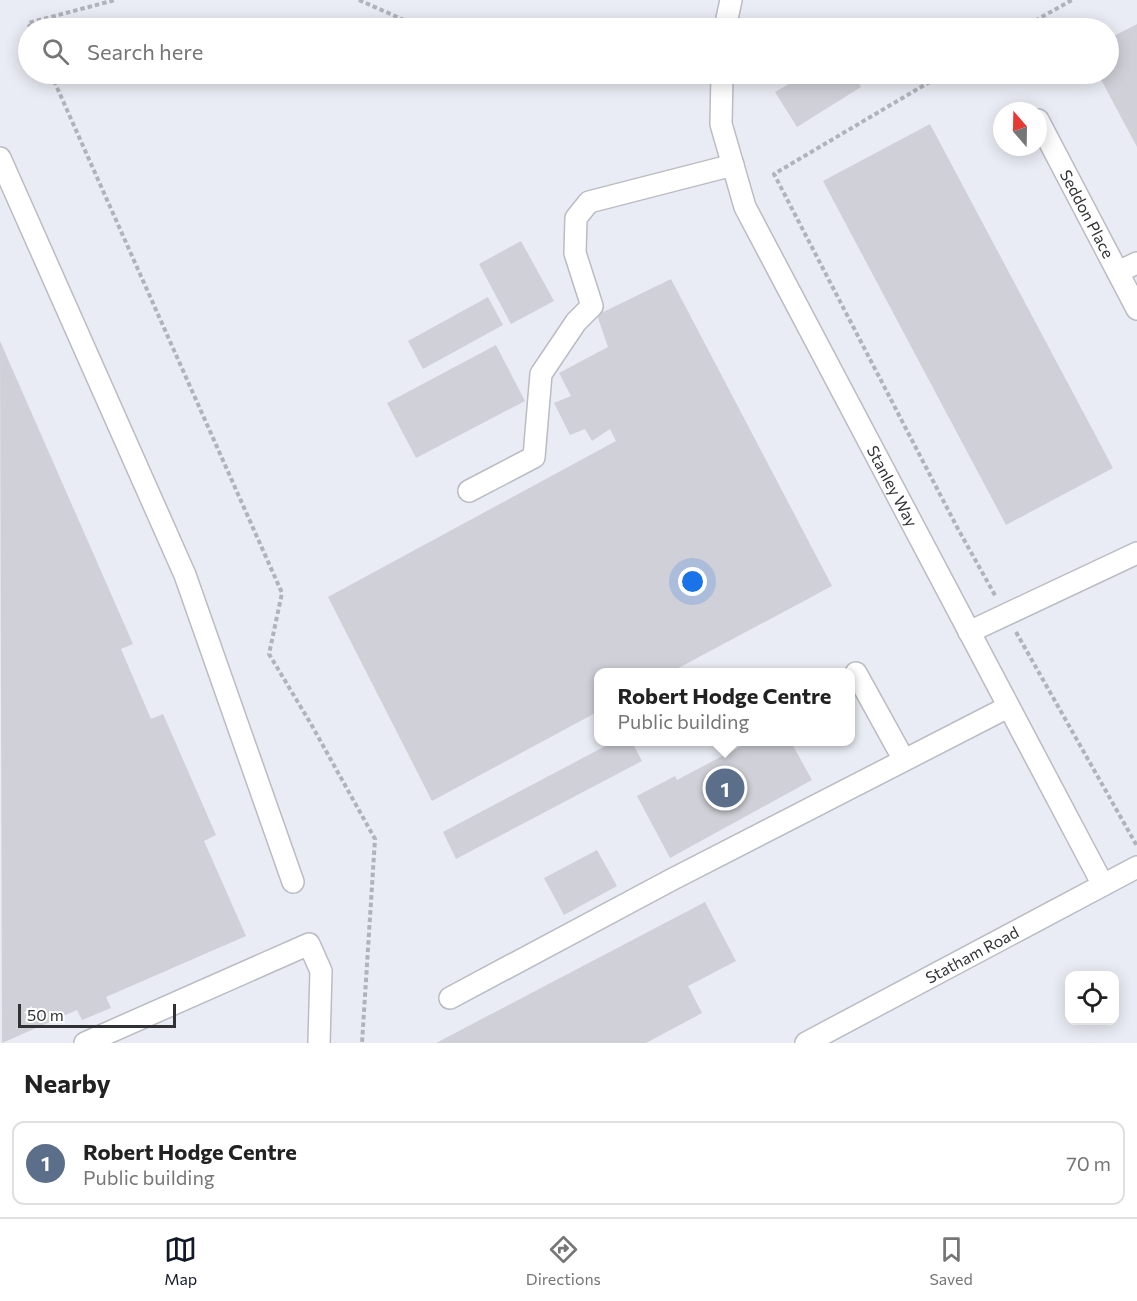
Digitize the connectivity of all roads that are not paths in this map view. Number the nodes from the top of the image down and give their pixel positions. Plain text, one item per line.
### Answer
1 (731, 0) edge
2 (727, 18) edge
3 (722, 84) edge
4 (1047, 135) edge
5 (0, 158) edge
6 (733, 165) junction
7 (1128, 268) edge
8 (1137, 309) edge
9 (470, 491) dead end
10 (1137, 553) edge
11 (969, 632) junction
12 (856, 673) dead end
13 (1008, 707) junction
14 (904, 760) junction
15 (1137, 867) edge
16 (293, 882) dead end
17 (1103, 885) junction
18 (450, 998) dead end
19 (85, 1043) edge
20 (319, 1043) edge
21 (806, 1043) edge

1 - 2 street
3 - 6 street, Stanley Way
4 - 7 street, Seddon Place
5 - 16 street
6 - 9 street
6 - 11 street, Stanley Way
7 - 8 street, Seddon Place
10 - 11 street
11 - 13 street, Stanley Way
12 - 14 street
13 - 14 street
13 - 17 street, Stanley Way
14 - 18 street
15 - 17 street, Statham Road
17 - 21 street, Statham Road
19 - 20 street

